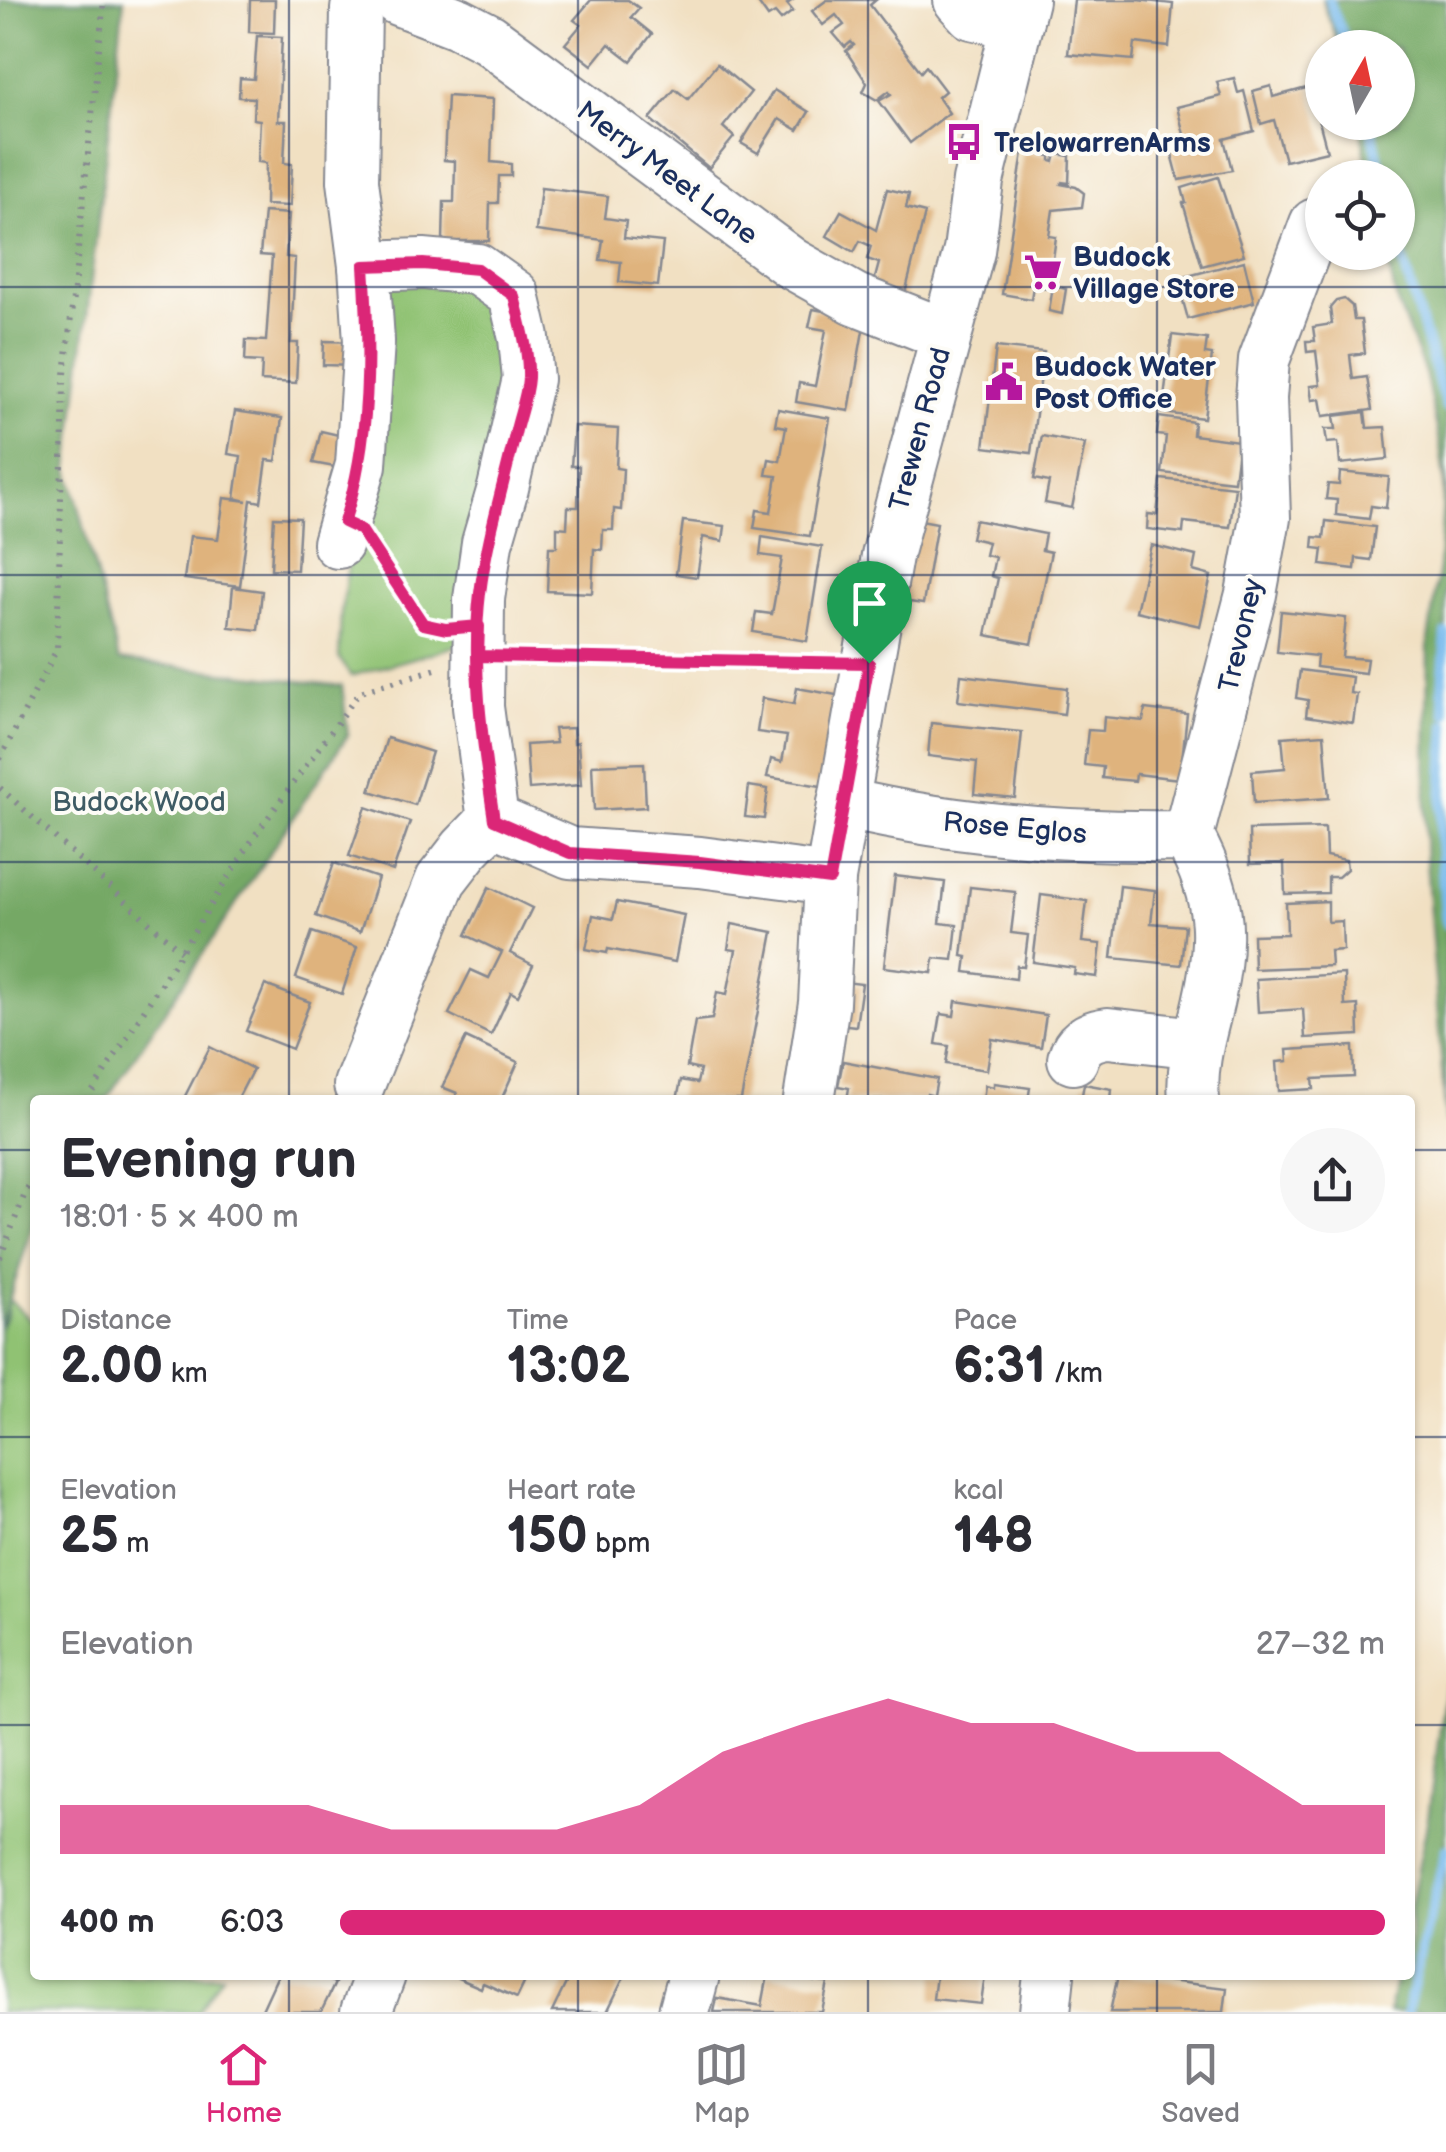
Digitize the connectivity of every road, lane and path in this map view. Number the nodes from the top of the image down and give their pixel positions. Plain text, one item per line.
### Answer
1 (104, 0) edge
2 (959, 0) edge
3 (377, 5) edge
4 (1020, 12) edge
5 (1305, 251) edge
6 (364, 266) junction
7 (944, 334) junction
8 (341, 532) joint
9 (479, 641) junction
10 (869, 663) junction
11 (0, 759) edge
12 (0, 788) edge
13 (844, 803) junction
14 (494, 820) junction
15 (1188, 836) junction
16 (830, 879) junction
17 (182, 952) junction
18 (1198, 1043) junction
19 (1073, 1059) dead end
20 (353, 1084) edge
21 (90, 1095) edge
22 (809, 1095) edge
23 (1194, 1095) edge
24 (30, 1185) edge
25 (0, 1258) edge
26 (378, 1980) edge
27 (693, 1980) edge
28 (1048, 1980) edge
29 (366, 2012) edge
30 (684, 2012) edge
31 (1045, 2012) edge

1 - 11 path
2 - 4 street
3 - 6 street
3 - 7 street, Merry Meet Lane
4 - 7 street, Trewen Road
5 - 15 street, Trevoney
6 - 8 street
6 - 9 street
7 - 10 street, Trewen Road
8 - 9 path
9 - 10 path
9 - 14 street
9 - 17 path
10 - 13 street, Trewen Road
12 - 17 path
13 - 15 street, Rose Eglos
13 - 16 street, Trewen Road
14 - 16 street
14 - 20 street
15 - 18 street
16 - 22 street, Trewen Road
17 - 21 path
18 - 19 street
18 - 23 street
24 - 25 path
26 - 29 street
27 - 30 street
28 - 31 street

